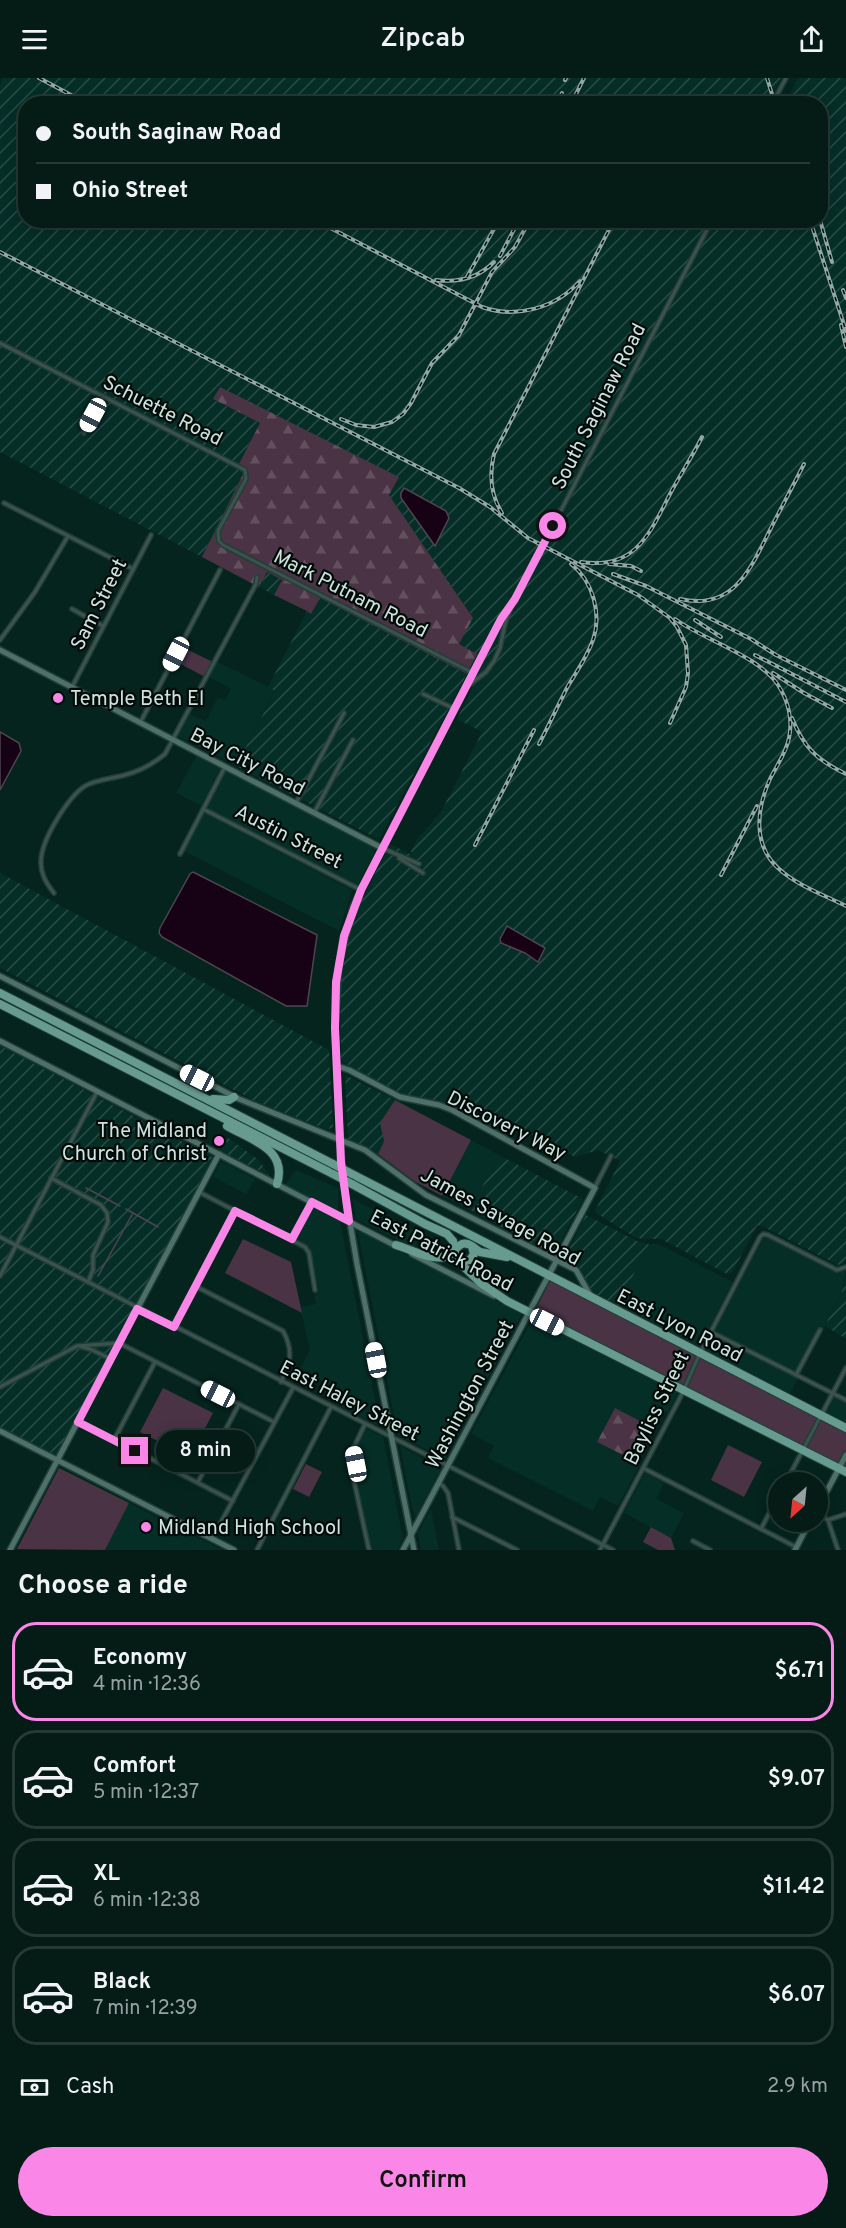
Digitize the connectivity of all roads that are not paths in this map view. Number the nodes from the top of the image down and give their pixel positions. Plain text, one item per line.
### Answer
1 (786, 78) edge
2 (776, 96) edge
3 (708, 228) edge
4 (0, 343) edge
5 (103, 396) junction
6 (84, 433) dead end
7 (4, 503) dead end
8 (150, 535) dead end
9 (68, 536) junction
10 (218, 538) joint
11 (133, 569) junction
12 (220, 570) dead end
13 (257, 578) dead end
14 (512, 605) junction
15 (72, 609) dead end
16 (103, 626) junction
17 (0, 640) edge
18 (0, 650) edge
19 (473, 673) junction
20 (468, 686) junction
21 (72, 687) junction
22 (423, 694) dead end
23 (455, 710) junction
24 (344, 713) dead end
25 (140, 723) junction
26 (173, 740) junction
27 (353, 740) dead end
28 (225, 767) junction
29 (296, 803) junction
30 (204, 809) junction
31 (314, 813) junction
32 (382, 848) junction
33 (180, 854) dead end
34 (395, 855) junction
35 (419, 864) dead end
36 (423, 873) dead end
37 (361, 890) junction
38 (54, 893) dead end
39 (0, 976) edge
40 (0, 993) edge
41 (0, 1004) edge
42 (0, 1041) edge
43 (337, 1066) junction
44 (153, 1082) junction
45 (97, 1091) junction
46 (191, 1091) junction
47 (234, 1097) junction
48 (340, 1138) junction
49 (219, 1154) junction
50 (611, 1156) dead end
51 (51, 1178) junction
52 (277, 1184) junction
53 (595, 1188) junction
54 (199, 1192) junction
55 (312, 1202) junction
56 (235, 1211) junction
57 (349, 1221) junction
58 (0, 1237) edge
59 (292, 1239) junction
60 (396, 1245) joint
61 (16, 1246) junction
62 (472, 1246) junction
63 (456, 1254) junction
64 (419, 1255) junction
65 (520, 1260) junction
66 (556, 1260) junction
67 (844, 1268) edge
68 (549, 1275) junction
69 (0, 1276) edge
70 (88, 1282) junction
71 (195, 1286) junction
72 (315, 1290) dead end
73 (593, 1299) junction
74 (515, 1305) junction
75 (137, 1309) junction
76 (529, 1312) junction
77 (174, 1327) junction
78 (820, 1330) dead end
79 (711, 1332) junction
80 (119, 1343) junction
81 (77, 1346) junction
82 (700, 1353) junction
83 (111, 1359) junction
84 (155, 1362) junction
85 (846, 1368) edge
86 (796, 1375) junction
87 (281, 1382) junction
88 (0, 1387) edge
89 (292, 1388) junction
90 (684, 1391) junction
91 (832, 1394) junction
92 (846, 1400) edge
93 (239, 1404) junction
94 (332, 1407) junction
95 (821, 1415) junction
96 (78, 1422) junction
97 (274, 1422) junction
98 (365, 1424) junction
99 (846, 1428) edge
100 (0, 1431) edge
101 (392, 1438) junction
102 (114, 1440) junction
103 (802, 1451) junction
104 (846, 1455) edge
105 (58, 1460) junction
106 (448, 1466) junction
107 (643, 1468) junction
108 (842, 1471) edge
109 (791, 1472) edge
110 (198, 1483) junction
111 (439, 1483) junction
112 (828, 1493) edge
113 (233, 1501) junction
114 (846, 1514) edge
115 (768, 1515) edge
116 (452, 1517) junction
117 (828, 1520) joint
118 (761, 1529) junction
119 (804, 1532) edge
120 (411, 1536) junction
121 (212, 1539) junction
122 (693, 1541) dead end
123 (603, 1545) junction
124 (796, 1548) edge
125 (10, 1550) edge
126 (234, 1550) edge
127 (256, 1550) edge
128 (369, 1550) edge
129 (403, 1550) edge
130 (414, 1550) edge
131 (459, 1550) edge
132 (517, 1550) edge
133 (600, 1550) edge
134 (613, 1550) edge
135 (710, 1550) edge
136 (838, 1550) edge

1 - 2 street
3 - 14 street, South Saginaw Road
4 - 5 street, Schuette Road
5 - 6 street
5 - 10 street, Schuette Road
7 - 9 street
8 - 11 street, Sam Street
9 - 11 street
9 - 17 street
10 - 19 street, Mark Putnam Road
11 - 16 street, Sam Street
12 - 25 street
13 - 26 street
14 - 19 street, South Saginaw Road
14 - 20 street, South Saginaw Road
15 - 16 street
16 - 21 street, Sam Street
18 - 21 street, Bay City Road
19 - 20 street, South Saginaw Road
20 - 23 street, South Saginaw Road
21 - 25 street, Bay City Road
22 - 23 street
23 - 32 street, South Saginaw Road
24 - 29 street
25 - 26 street, Bay City Road
26 - 28 street, Bay City Road
26 - 38 street
27 - 31 street
28 - 29 street, Bay City Road
28 - 30 street
29 - 31 street, Bay City Road
30 - 33 street
30 - 37 street, Austin Street
31 - 32 street, Bay City Road
32 - 34 street, Bay City Road
32 - 37 street, South Saginaw Road
34 - 35 street, Bay City Road
34 - 36 street
37 - 43 street, South Saginaw Road
39 - 47 street, James Savage Road
40 - 46 highway
41 - 44 highway
42 - 45 street, East Patrick Road
43 - 48 street, South Saginaw Road
43 - 53 street, Discovery Way
44 - 52 highway
44 - 63 highway, bridge
45 - 49 street, East Patrick Road
45 - 51 street
46 - 47 highway
46 - 65 highway, East Lyon Road, bridge
47 - 48 street, James Savage Road
48 - 57 street, South Saginaw Road
48 - 66 street, James Savage Road
49 - 52 street, East Patrick Road
49 - 54 street
50 - 53 street, Washington Street
51 - 61 street
51 - 70 street
52 - 55 street, East Patrick Road
53 - 66 street, Washington Street
54 - 56 street
54 - 75 street
55 - 57 street, East Patrick Road
55 - 59 street
56 - 59 street
56 - 71 street
57 - 60 street, East Patrick Road
57 - 101 street, South Saginaw Road
58 - 61 street, East Haley Street
59 - 72 street
60 - 64 highway
61 - 69 street
61 - 70 street, East Haley Street
62 - 63 highway
62 - 63 highway
62 - 65 highway
63 - 64 highway
63 - 74 highway
64 - 74 street, East Patrick Road
65 - 68 highway, East Lyon Road
66 - 68 street, Washington Street
66 - 73 street, James Savage Road
67 - 79 street, Bayliss Street
68 - 73 highway, East Lyon Road
68 - 76 street, Washington Street
70 - 75 street, East Haley Street
71 - 77 street
71 - 87 street
73 - 82 highway, East Lyon Road
74 - 76 highway, East Patrick Road
75 - 77 street, East Haley Street
75 - 80 street
76 - 90 highway, East Patrick Road
76 - 106 street, Washington Street
77 - 87 street, East Haley Street
78 - 86 street
79 - 82 street, Bayliss Street
79 - 86 street
80 - 81 street
80 - 83 street
80 - 84 street
81 - 83 street
81 - 88 street
82 - 90 street, Bayliss Street
82 - 95 highway, East Lyon Road
83 - 96 street
84 - 93 street
84 - 102 street
85 - 91 street
86 - 91 street
87 - 89 street, East Haley Street
89 - 94 street, East Haley Street
89 - 97 street
90 - 103 highway, East Patrick Road
90 - 107 street, Bayliss Street
91 - 92 street
91 - 95 street
93 - 97 street
93 - 110 street
94 - 98 street, East Haley Street
94 - 127 street
95 - 99 highway, East Lyon Road
95 - 103 street
96 - 102 street
96 - 105 street
97 - 113 street
98 - 101 street, East Haley Street
98 - 128 street
100 - 105 street
101 - 106 street, East Haley Street
101 - 120 street, South Saginaw Road
102 - 110 street
103 - 108 highway, East Patrick Road
103 - 109 street
104 - 108 street
105 - 121 street
105 - 125 street
106 - 111 street, Washington Street
106 - 123 street, East Haley Street
107 - 118 street
107 - 123 street, Bayliss Street
108 - 112 street
110 - 113 street
111 - 116 street
111 - 120 street, Washington Street
113 - 121 street
114 - 117 street
115 - 118 street
116 - 131 street
116 - 132 street
117 - 136 street
118 - 124 street
119 - 124 street
120 - 129 street, Washington Street
120 - 130 street, South Saginaw Road
121 - 126 street
122 - 135 street
123 - 133 street, Bayliss Street
123 - 134 street, East Haley Street

